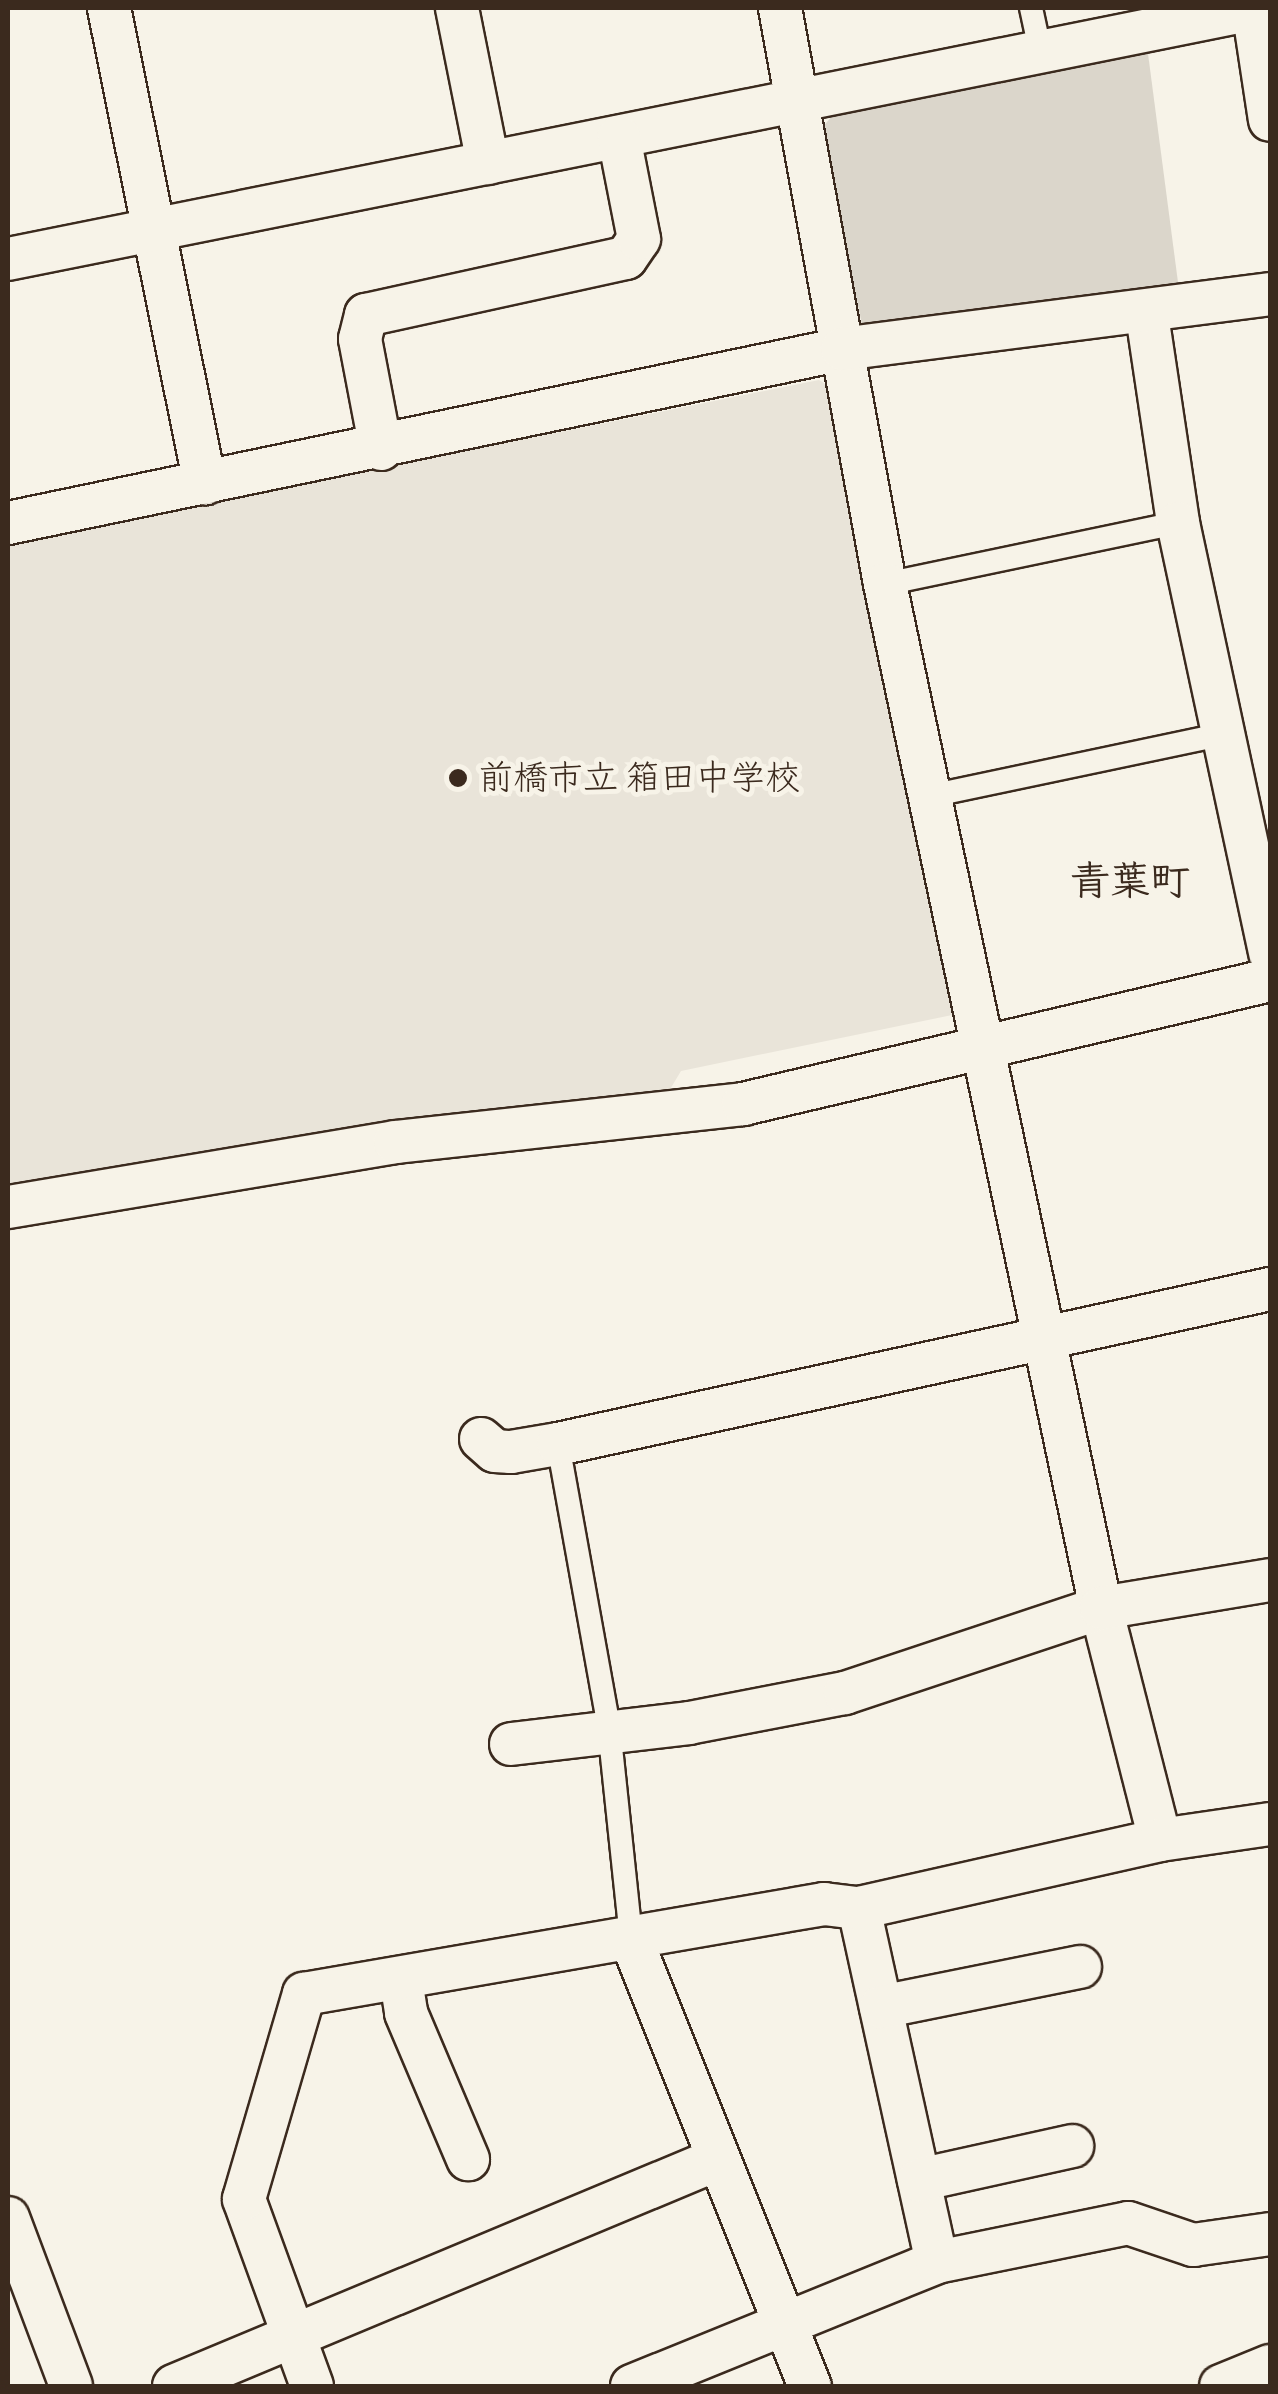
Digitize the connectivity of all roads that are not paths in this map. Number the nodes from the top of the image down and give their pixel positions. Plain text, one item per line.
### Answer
1 (109, 8) edge
2 (457, 8) edge
3 (780, 8) edge
4 (1031, 8) edge
5 (1253, 8) edge
6 (1040, 50) junction
7 (798, 99) junction
8 (1270, 120) edge
9 (619, 137) junction
10 (488, 162) junction
11 (153, 230) junction
12 (8, 259) edge
13 (1270, 294) edge
14 (1146, 315) junction
15 (842, 349) junction
16 (381, 449) junction
17 (205, 484) junction
18 (8, 523) edge
19 (1178, 524) junction
20 (885, 584) junction
21 (1224, 734) junction
22 (930, 796) junction
23 (1270, 953) edge
24 (1270, 980) edge
25 (982, 1048) junction
26 (8, 1208) edge
27 (1270, 1288) edge
28 (1044, 1337) junction
29 (482, 1439) dead end
30 (558, 1444) junction
31 (1270, 1580) edge
32 (1101, 1608) junction
33 (610, 1728) junction
34 (511, 1744) dead end
35 (1270, 1824) edge
36 (1160, 1840) junction
37 (859, 1908) junction
38 (632, 1939) junction
39 (1080, 1968) dead end
40 (401, 1980) junction
41 (881, 2007) junction
42 (1072, 2146) dead end
43 (468, 2159) dead end
44 (718, 2159) junction
45 (919, 2180) junction
46 (8, 2218) edge
47 (1270, 2234) edge
48 (938, 2262) junction
49 (787, 2328) junction
50 (292, 2336) junction
51 (1270, 2366) edge
52 (71, 2386) edge
53 (174, 2386) edge
54 (312, 2386) edge
55 (632, 2386) edge
56 (810, 2386) edge
57 (1221, 2386) edge

1 - 11 street
2 - 10 street
3 - 7 street
4 - 6 lane
5 - 6 street
5 - 8 street
6 - 7 street
7 - 9 street
7 - 15 street
9 - 10 street
9 - 16 street
10 - 11 street
11 - 12 street
11 - 17 street
13 - 14 street
14 - 15 street
14 - 19 street
15 - 16 street
15 - 20 street
16 - 17 street
17 - 18 street
19 - 20 lane
19 - 21 street
20 - 22 street
21 - 22 lane
21 - 23 street
22 - 25 street
24 - 25 street
25 - 26 street
25 - 28 street
27 - 28 street
28 - 30 street
28 - 32 street
29 - 30 street
30 - 33 lane
31 - 32 street
32 - 33 street
32 - 36 street
33 - 34 street
33 - 38 lane
35 - 36 street
36 - 37 street
37 - 38 street
37 - 41 street
38 - 40 street
38 - 44 street
39 - 41 street
40 - 43 street
40 - 50 street
41 - 45 street
42 - 45 street
44 - 49 street
44 - 50 street
45 - 48 street
46 - 52 street
47 - 48 street
48 - 49 street
49 - 55 street
49 - 56 street
50 - 53 street
50 - 54 street
51 - 57 street

